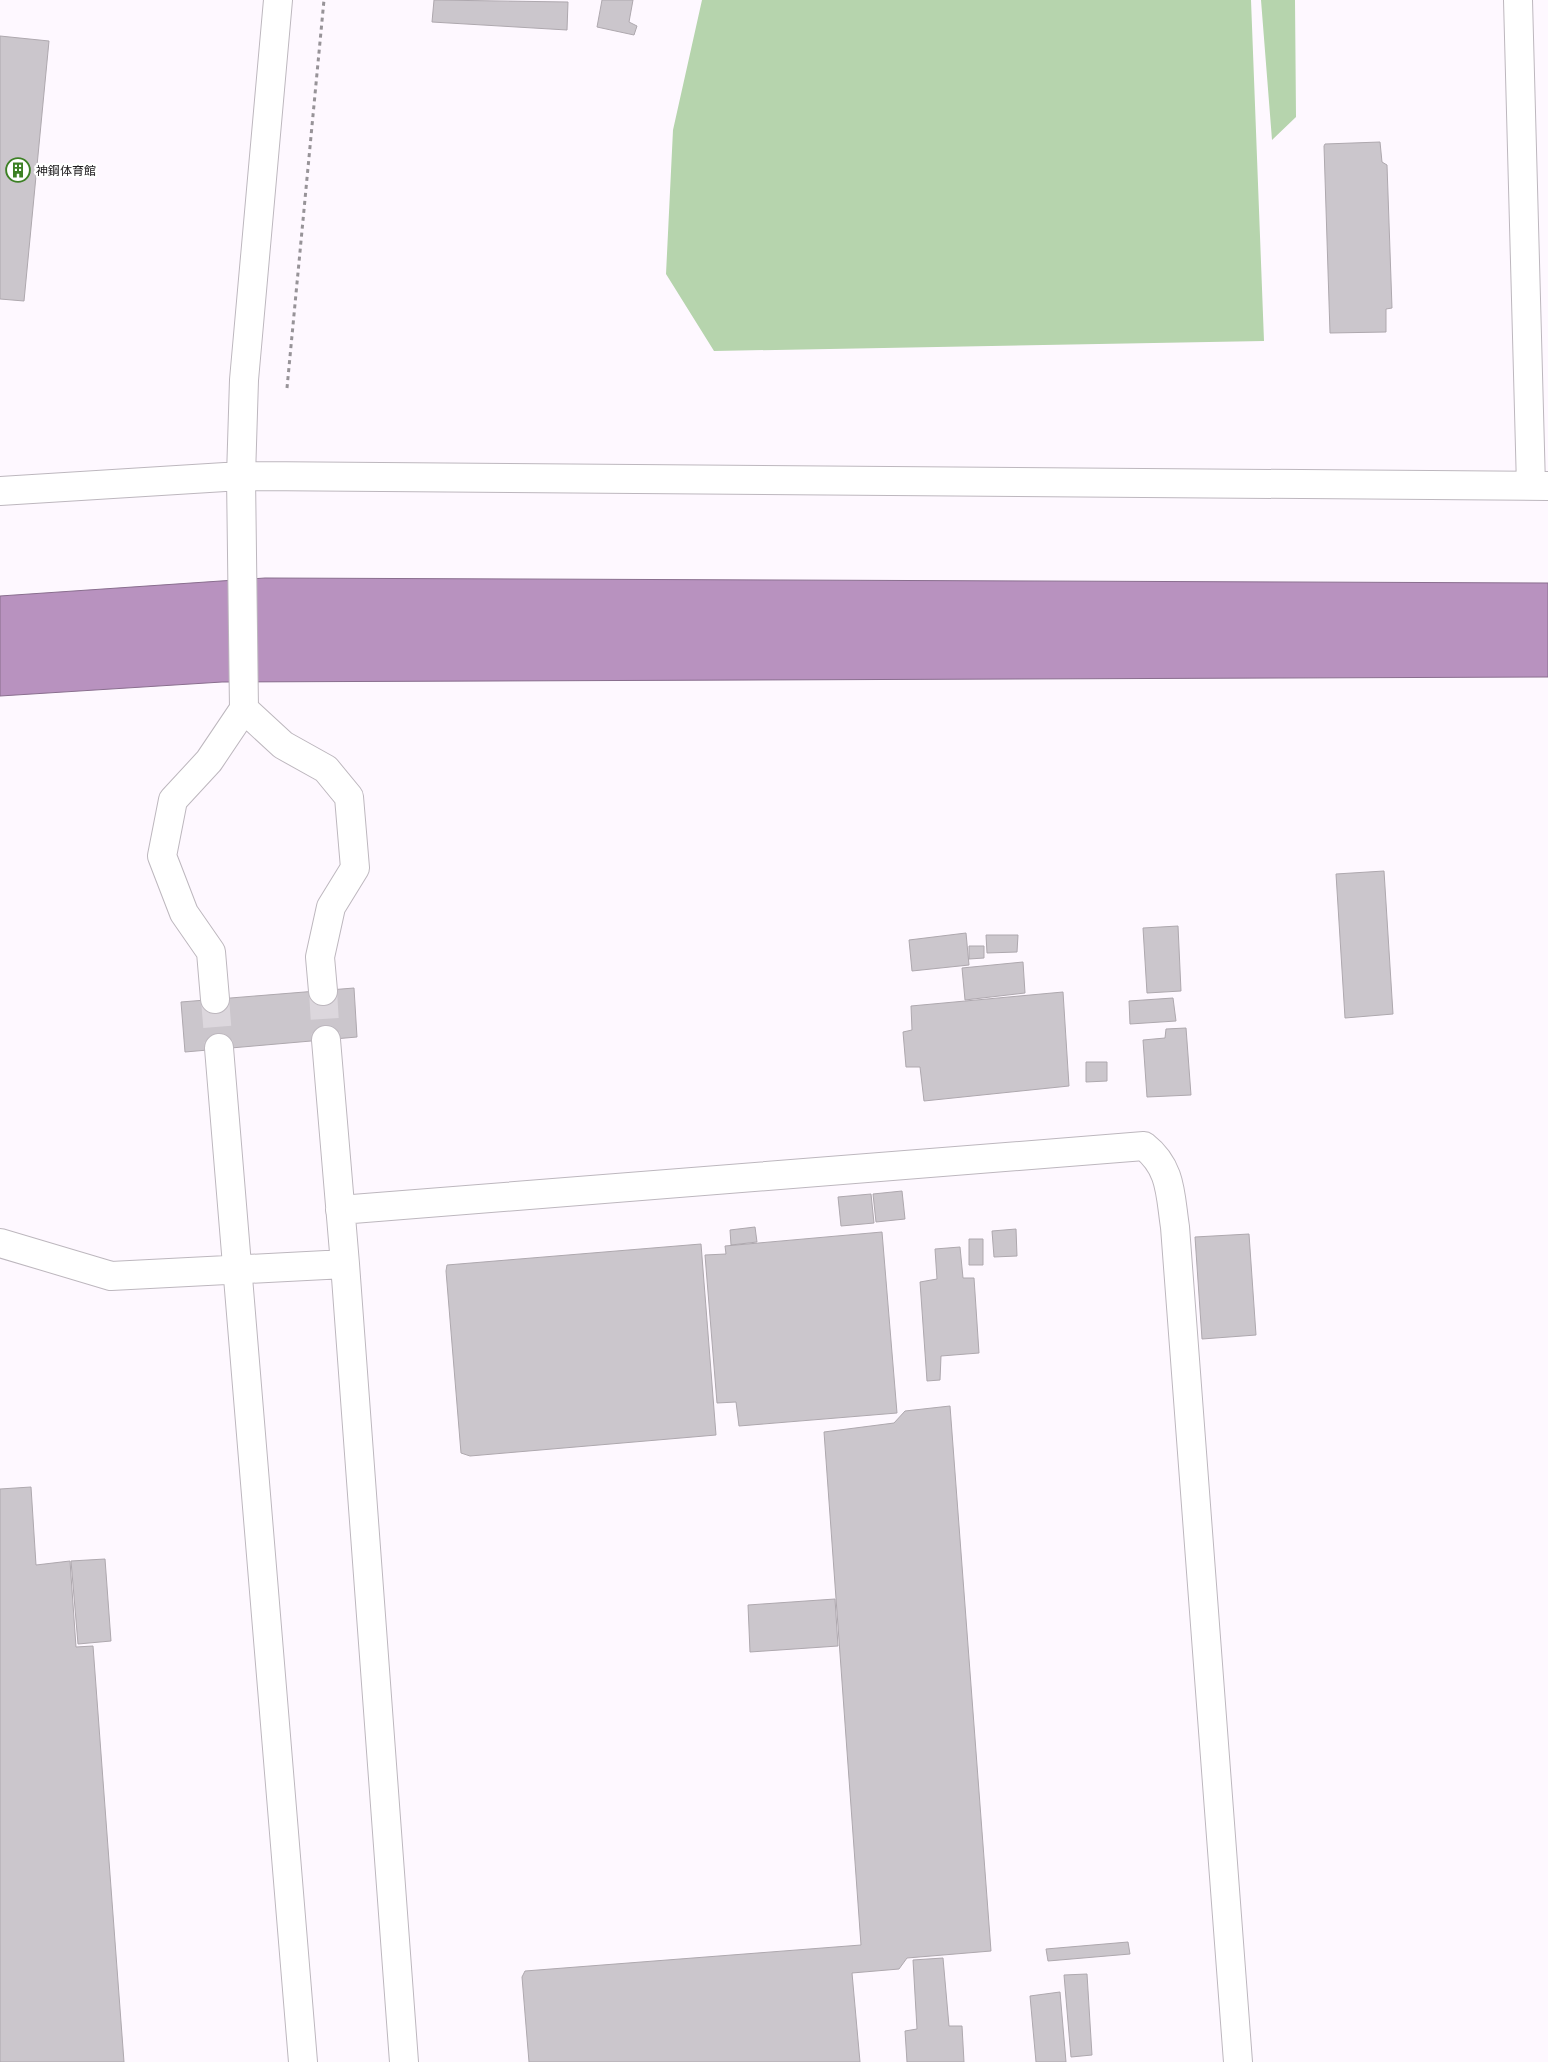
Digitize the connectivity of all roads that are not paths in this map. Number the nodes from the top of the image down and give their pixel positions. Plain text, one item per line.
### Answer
1 (278, 0) edge
2 (1518, 0) edge
3 (241, 476) junction
4 (1540, 486) edge
5 (0, 491) edge
6 (244, 709) junction
7 (323, 991) tunnel mouth
8 (215, 999) tunnel mouth
9 (326, 1040) tunnel mouth
10 (219, 1048) tunnel mouth
11 (340, 1210) junction
12 (0, 1243) edge
13 (345, 1264) junction
14 (238, 1270) junction
15 (303, 2062) edge
16 (404, 2062) edge
17 (1238, 2062) edge

1 - 3 street
2 - 4 street
3 - 4 street
3 - 5 street
3 - 6 street
6 - 7 street
6 - 8 street
9 - 11 street
10 - 14 street
11 - 13 street
11 - 17 street
12 - 14 street
13 - 14 street
13 - 16 street
14 - 15 street

